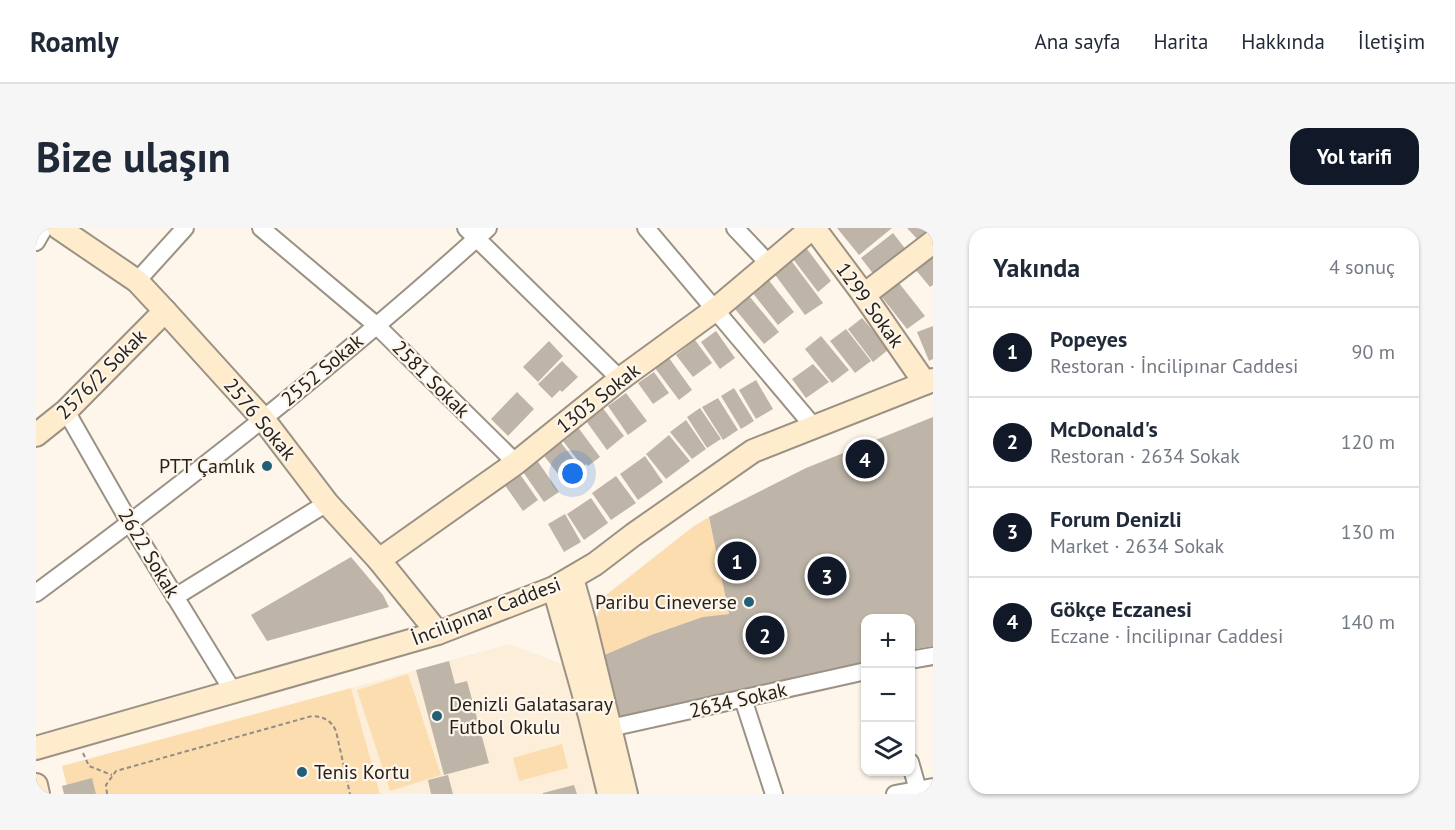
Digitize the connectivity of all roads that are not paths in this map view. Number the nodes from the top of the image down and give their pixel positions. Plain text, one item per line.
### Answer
1 (44, 228) edge
2 (59, 228) edge
3 (185, 228) edge
4 (261, 228) edge
5 (646, 228) edge
6 (735, 228) edge
7 (813, 228) edge
8 (477, 231) edge
9 (36, 242) edge
10 (933, 242) edge
11 (770, 264) junction
12 (137, 281) junction
13 (864, 294) junction
14 (716, 309) junction
15 (165, 311) junction
16 (376, 325) junction
17 (620, 379) junction
18 (929, 381) edge
19 (66, 411) junction
20 (263, 419) junction
21 (814, 427) junction
22 (36, 435) edge
23 (516, 463) junction
24 (327, 503) junction
25 (130, 523) junction
26 (379, 560) junction
27 (563, 583) junction
28 (36, 593) edge
29 (176, 597) junction
30 (438, 633) junction
31 (933, 656) edge
32 (915, 659) edge
33 (861, 671) edge
34 (234, 693) junction
35 (743, 699) junction
36 (610, 728) junction
37 (40, 745) edge
38 (915, 771) edge
39 (36, 785) edge
40 (925, 788) edge
41 (38, 794) edge
42 (609, 794) edge
43 (626, 794) edge
44 (774, 794) edge
45 (895, 794) edge

1 - 9 street
2 - 12 street, 2576 Sokak
3 - 12 street
4 - 16 street, 2581 Sokak
5 - 14 street
6 - 11 street
7 - 11 street, 1303 Sokak
7 - 13 street, 1299 Sokak
8 - 16 street, 2552 Sokak
8 - 17 street
10 - 13 street
11 - 14 street, 1303 Sokak
12 - 15 street, 2576 Sokak
13 - 18 street, 1299 Sokak
14 - 17 street, 1303 Sokak
14 - 21 street
15 - 19 street, 2576/2 Sokak
15 - 20 street, 2576 Sokak
16 - 20 street, 2552 Sokak
16 - 23 street, 2581 Sokak
17 - 23 street, 1303 Sokak
18 - 21 street, İncilipınar Caddesi
19 - 22 street, 2576/2 Sokak
19 - 25 street, 2622 Sokak
20 - 24 street, 2576 Sokak
20 - 25 street, 2552 Sokak
21 - 27 street, İncilipınar Caddesi
23 - 26 street, 1303 Sokak
24 - 26 street, 2576 Sokak
24 - 29 street
25 - 28 street, 2552 Sokak
25 - 29 street, 2622 Sokak
26 - 30 street, 2576 Sokak
27 - 30 street, İncilipınar Caddesi
27 - 36 street
27 - 42 street
29 - 34 street, 2622 Sokak
30 - 34 street, İncilipınar Caddesi
31 - 32 street
33 - 35 street, 2634 Sokak
34 - 37 street, İncilipınar Caddesi
35 - 36 street, 2634 Sokak
35 - 44 street
36 - 43 street
38 - 40 street
39 - 41 street
40 - 45 street

